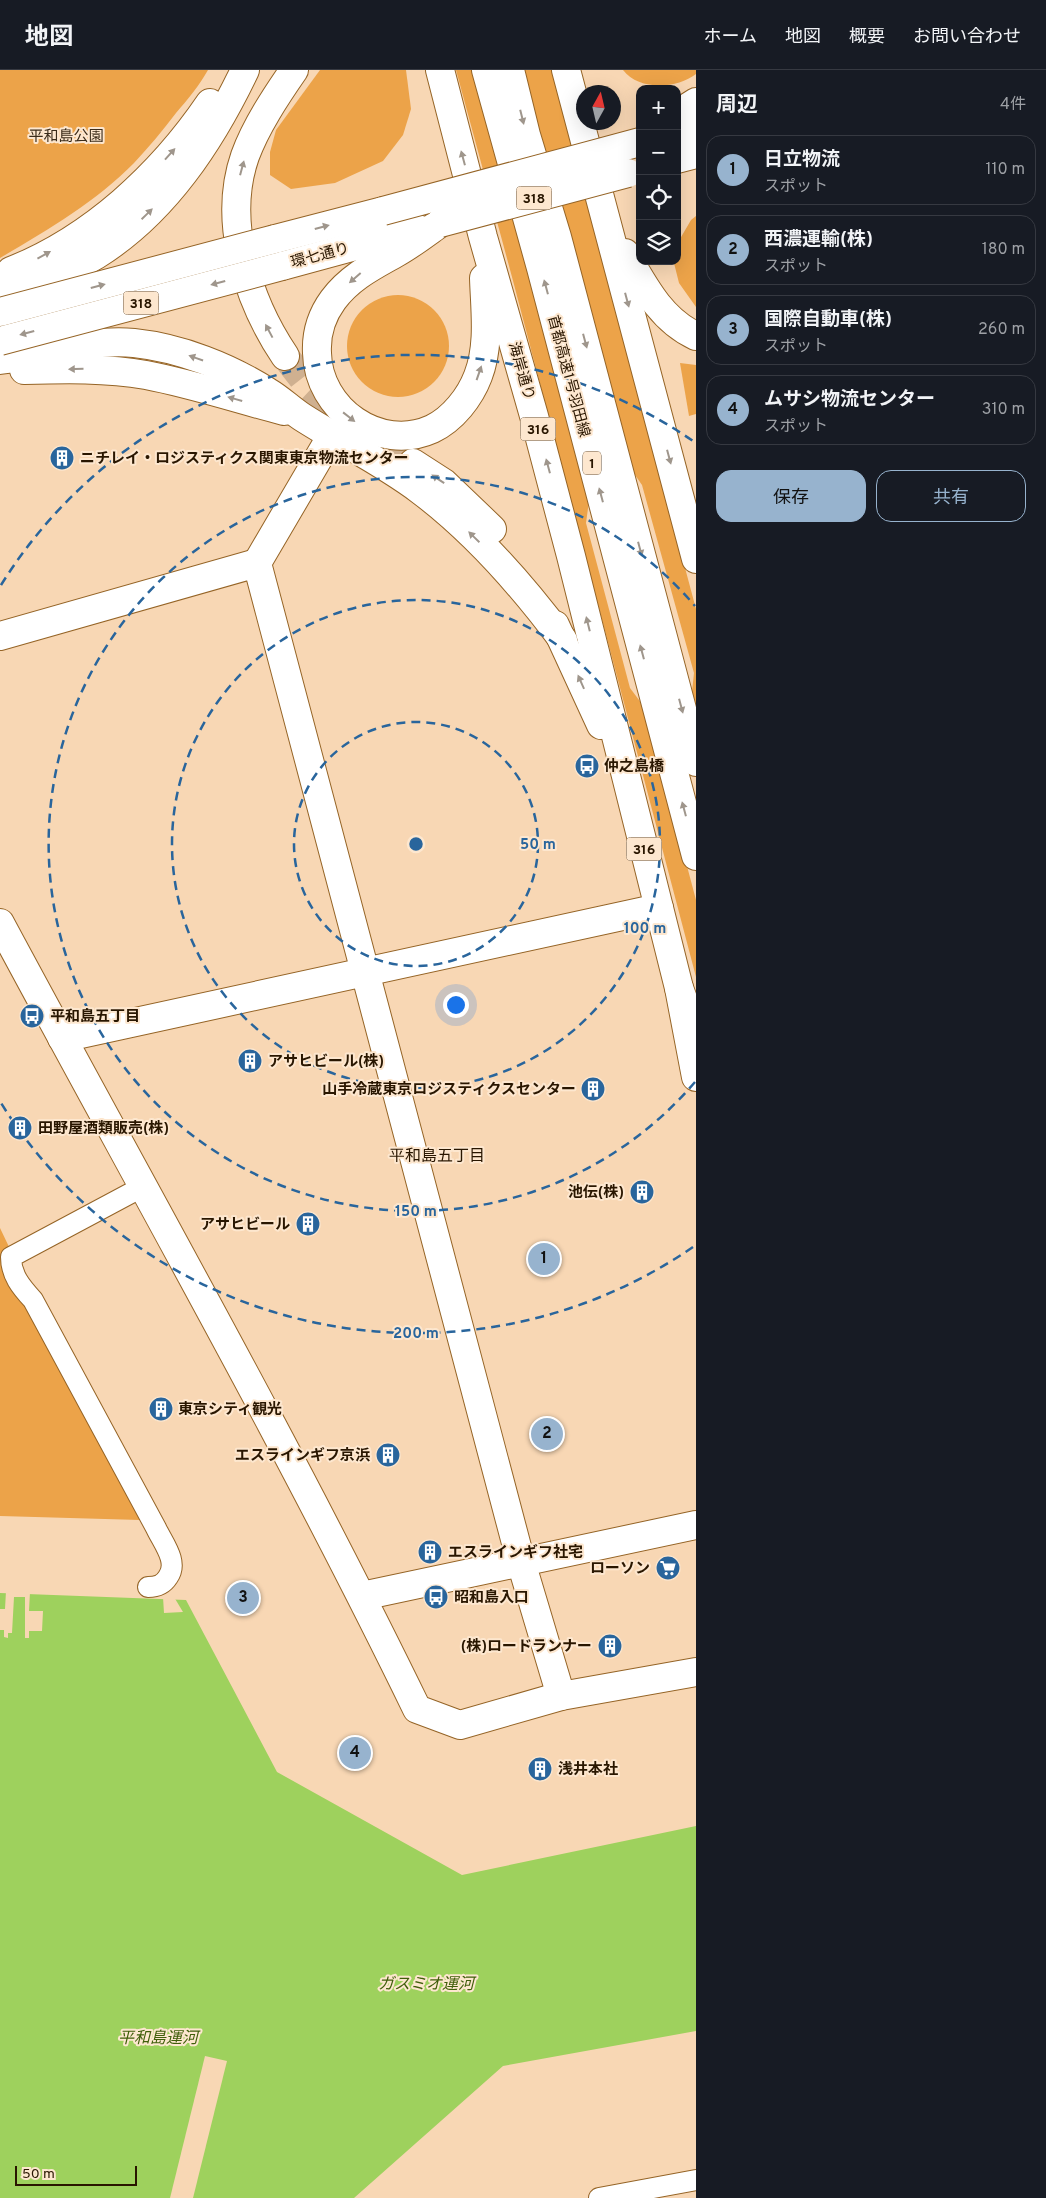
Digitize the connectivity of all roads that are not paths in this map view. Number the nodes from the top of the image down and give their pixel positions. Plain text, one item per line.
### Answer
1 (233, 70) edge
2 (245, 70) edge
3 (294, 70) edge
4 (440, 70) edge
5 (486, 70) edge
6 (510, 70) edge
7 (566, 70) edge
8 (580, 70) edge
9 (696, 102) edge
10 (681, 111) edge
11 (696, 128) edge
12 (582, 131) junction
13 (636, 132) edge
14 (681, 132) edge
15 (636, 143) edge
16 (553, 165) junction
17 (636, 172) edge
18 (606, 219) junction
19 (483, 237) junction
20 (393, 245) junction
21 (0, 275) edge
22 (0, 291) edge
23 (0, 312) edge
24 (696, 336) edge
25 (0, 340) edge
26 (284, 356) tunnel mouth
27 (0, 360) edge
28 (0, 372) edge
29 (300, 415) junction
30 (332, 435) junction
31 (413, 463) tunnel mouth
32 (696, 559) edge
33 (257, 563) junction
34 (0, 636) edge
35 (562, 640) junction
36 (696, 762) edge
37 (630, 790) junction
38 (696, 856) edge
39 (659, 908) junction
40 (0, 923) edge
41 (365, 973) junction
42 (679, 988) junction
43 (696, 1035) edge
44 (62, 1038) junction
45 (696, 1076) edge
46 (144, 1186) junction
47 (696, 1525) edge
48 (521, 1562) junction
49 (148, 1587) dead end
50 (362, 1596) junction
51 (696, 1672) edge
52 (561, 1696) junction
53 (696, 2180) edge
54 (651, 2194) edge
55 (599, 2198) edge

21 -> 1 main road
22 -> 2 main road
26 -> 3 main road
19 -> 4 main road, 海岸通り / 316
38 -> 5 main road, 首都高速1号羽田線 / 1
6 -> 36 main road, 首都高速1号羽田線 / 1
7 - 12 main road
8 - 12 main road
9 - 10 main road
11 - 14 main road
12 - 18 main road
13 - 16 main road, bridge
15 - 16 main road, 環七通り / 318, bridge
23 -> 16 main road, 環七通り / 318, bridge
17 - 20 main road, 環七通り / 318, bridge
18 - 24 main road
18 -> 32 main road
20 -> 19 main road
37 -> 19 main road, 海岸通り / 316
20 -> 25 main road, 環七通り / 318, bridge
29 -> 27 main road
29 -> 28 main road
29 - 30 main road
30 - 33 main road
35 -> 30 main road
35 -> 31 main road
33 - 34 main road
33 - 41 main road
37 -> 35 main road
37 - 39 main road, 316
39 - 41 main road
39 - 42 main road, 316
40 - 44 main road
41 - 44 main road
41 - 48 main road
42 - 43 main road
42 - 45 main road, 316
44 - 46 main road
46 - 49 street
46 - 50 main road
47 - 48 main road
48 - 50 main road
48 - 52 main road
50 - 52 main road
51 - 52 main road
53 - 54 street
54 - 55 street

